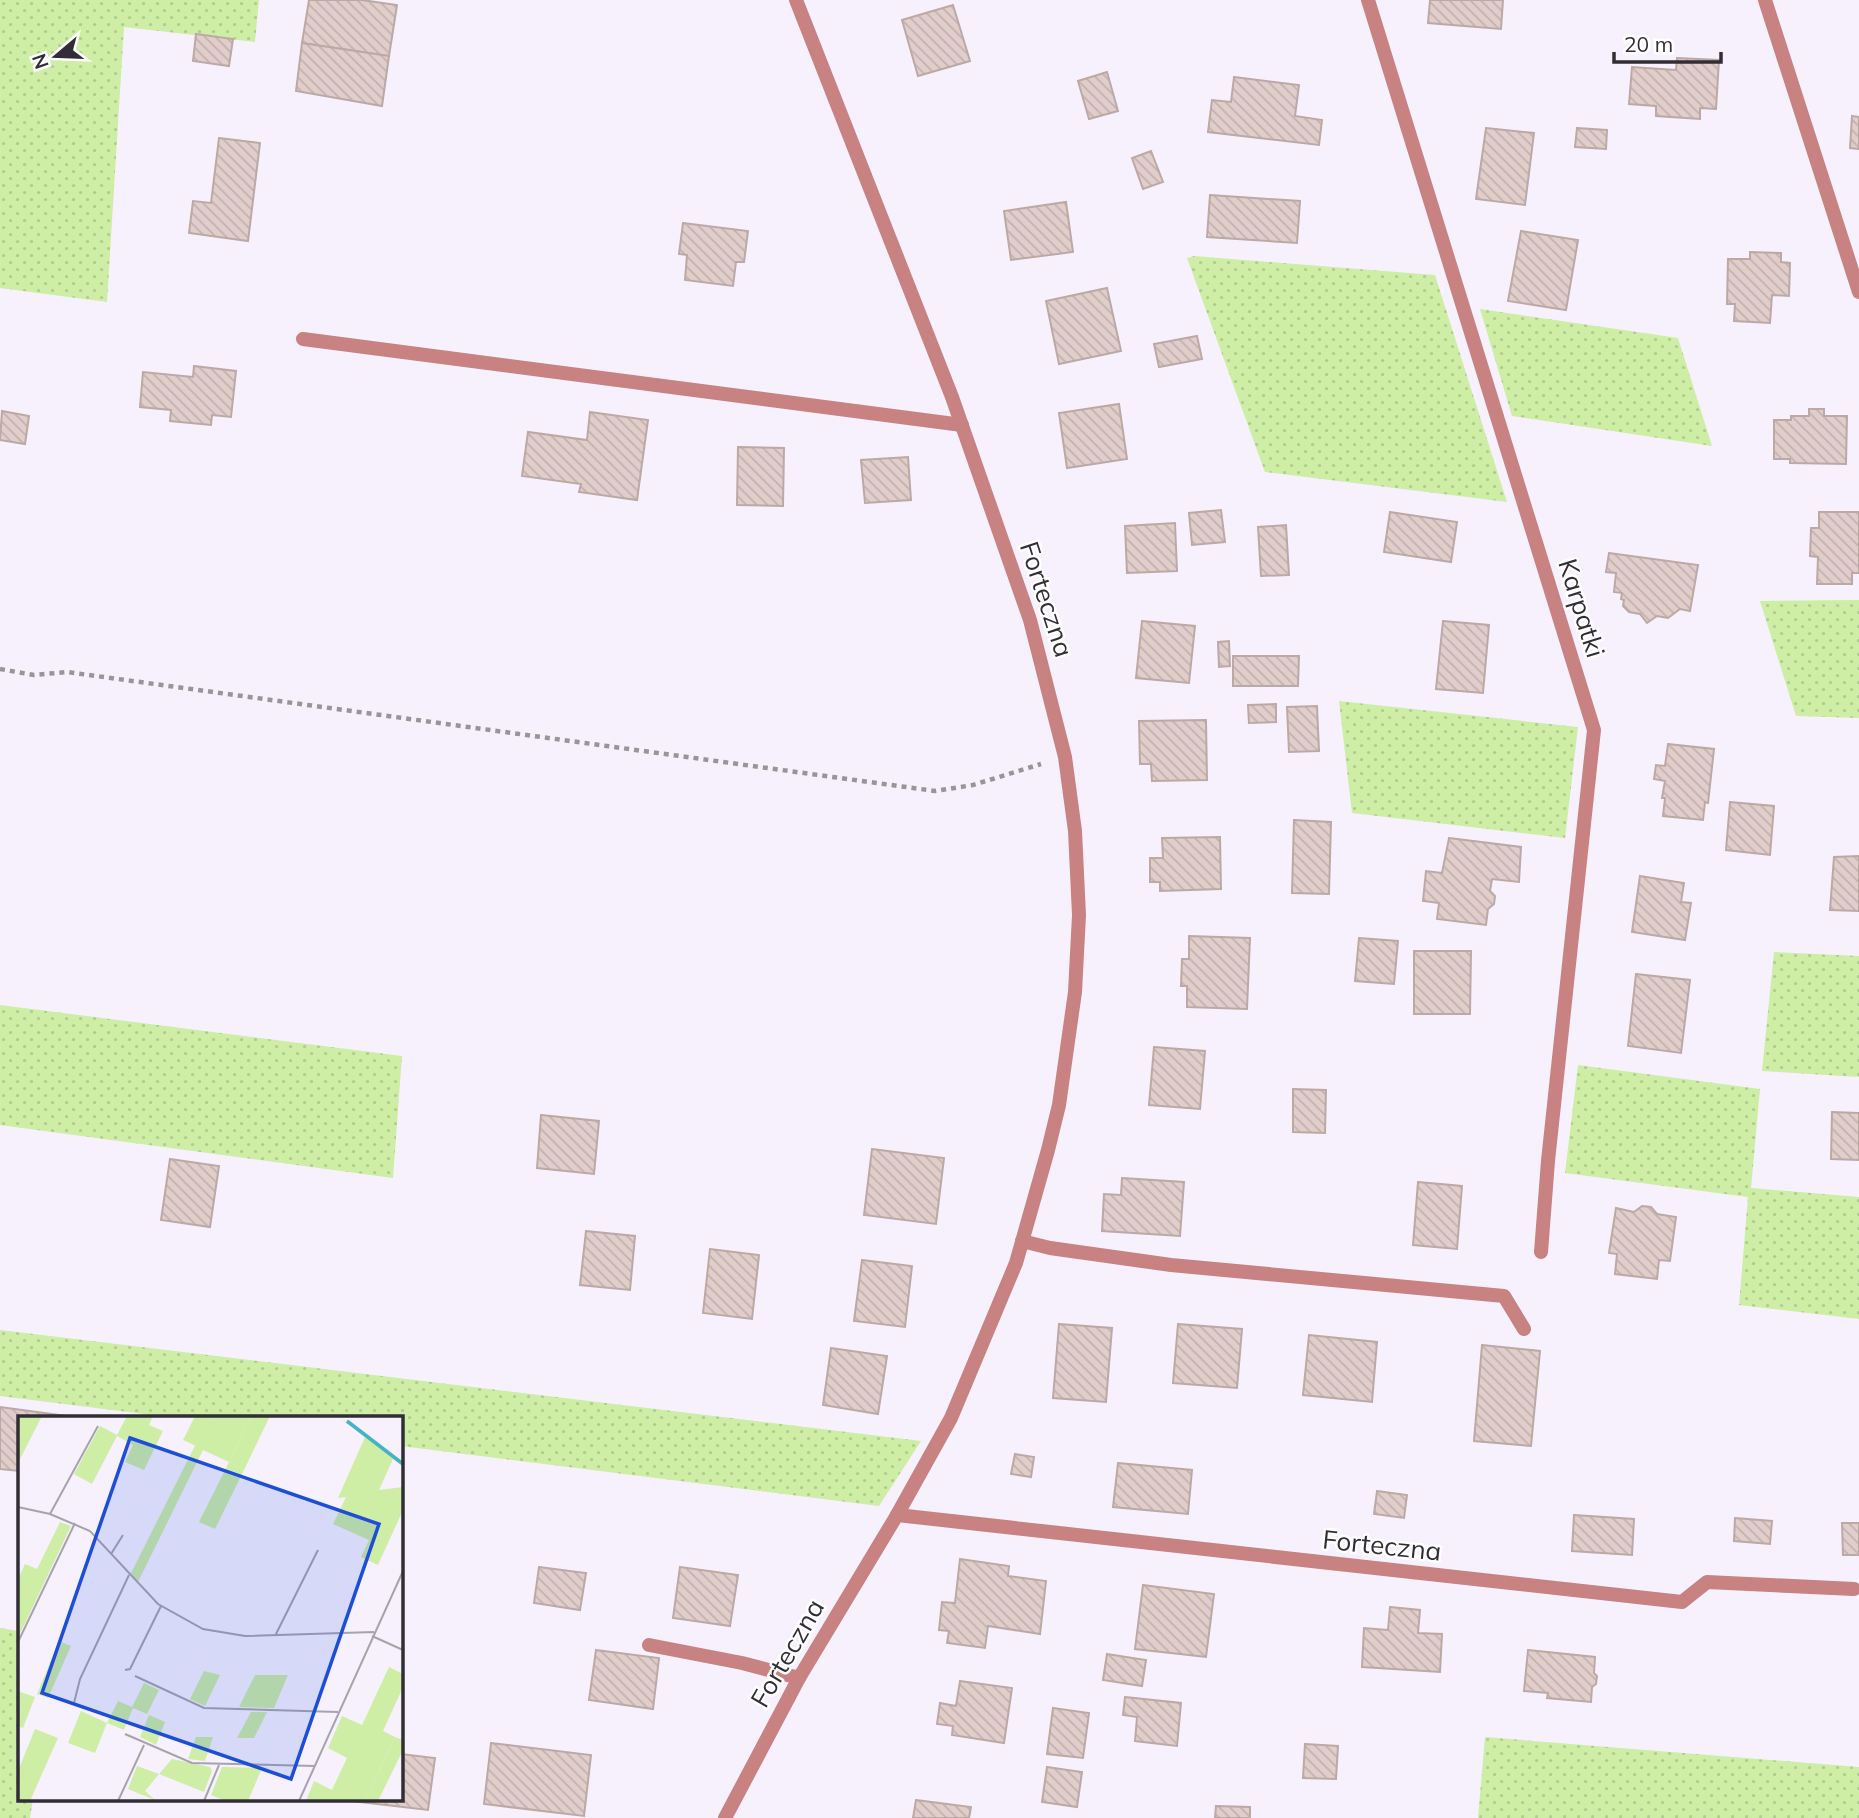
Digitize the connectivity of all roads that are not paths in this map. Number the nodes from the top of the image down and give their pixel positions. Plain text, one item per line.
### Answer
1 (796, 0) edge
2 (1368, 0) edge
3 (1765, 0) edge
4 (1859, 292) edge
5 (303, 339) dead end
6 (962, 425) junction
7 (1022, 1241) junction
8 (1541, 1252) dead end
9 (1524, 1329) dead end
10 (897, 1515) junction
11 (1854, 1589) dead end
12 (649, 1645) dead end
13 (799, 1678) junction
14 (725, 1818) edge

1 - 6 street, Forteczna
2 - 8 street, Karpatki
3 - 4 street
5 - 6 street
6 - 7 street, Forteczna
7 - 9 street
7 - 10 street, Forteczna
10 - 11 street, Forteczna
10 - 13 street, Forteczna
12 - 13 street
13 - 14 street, Forteczna

